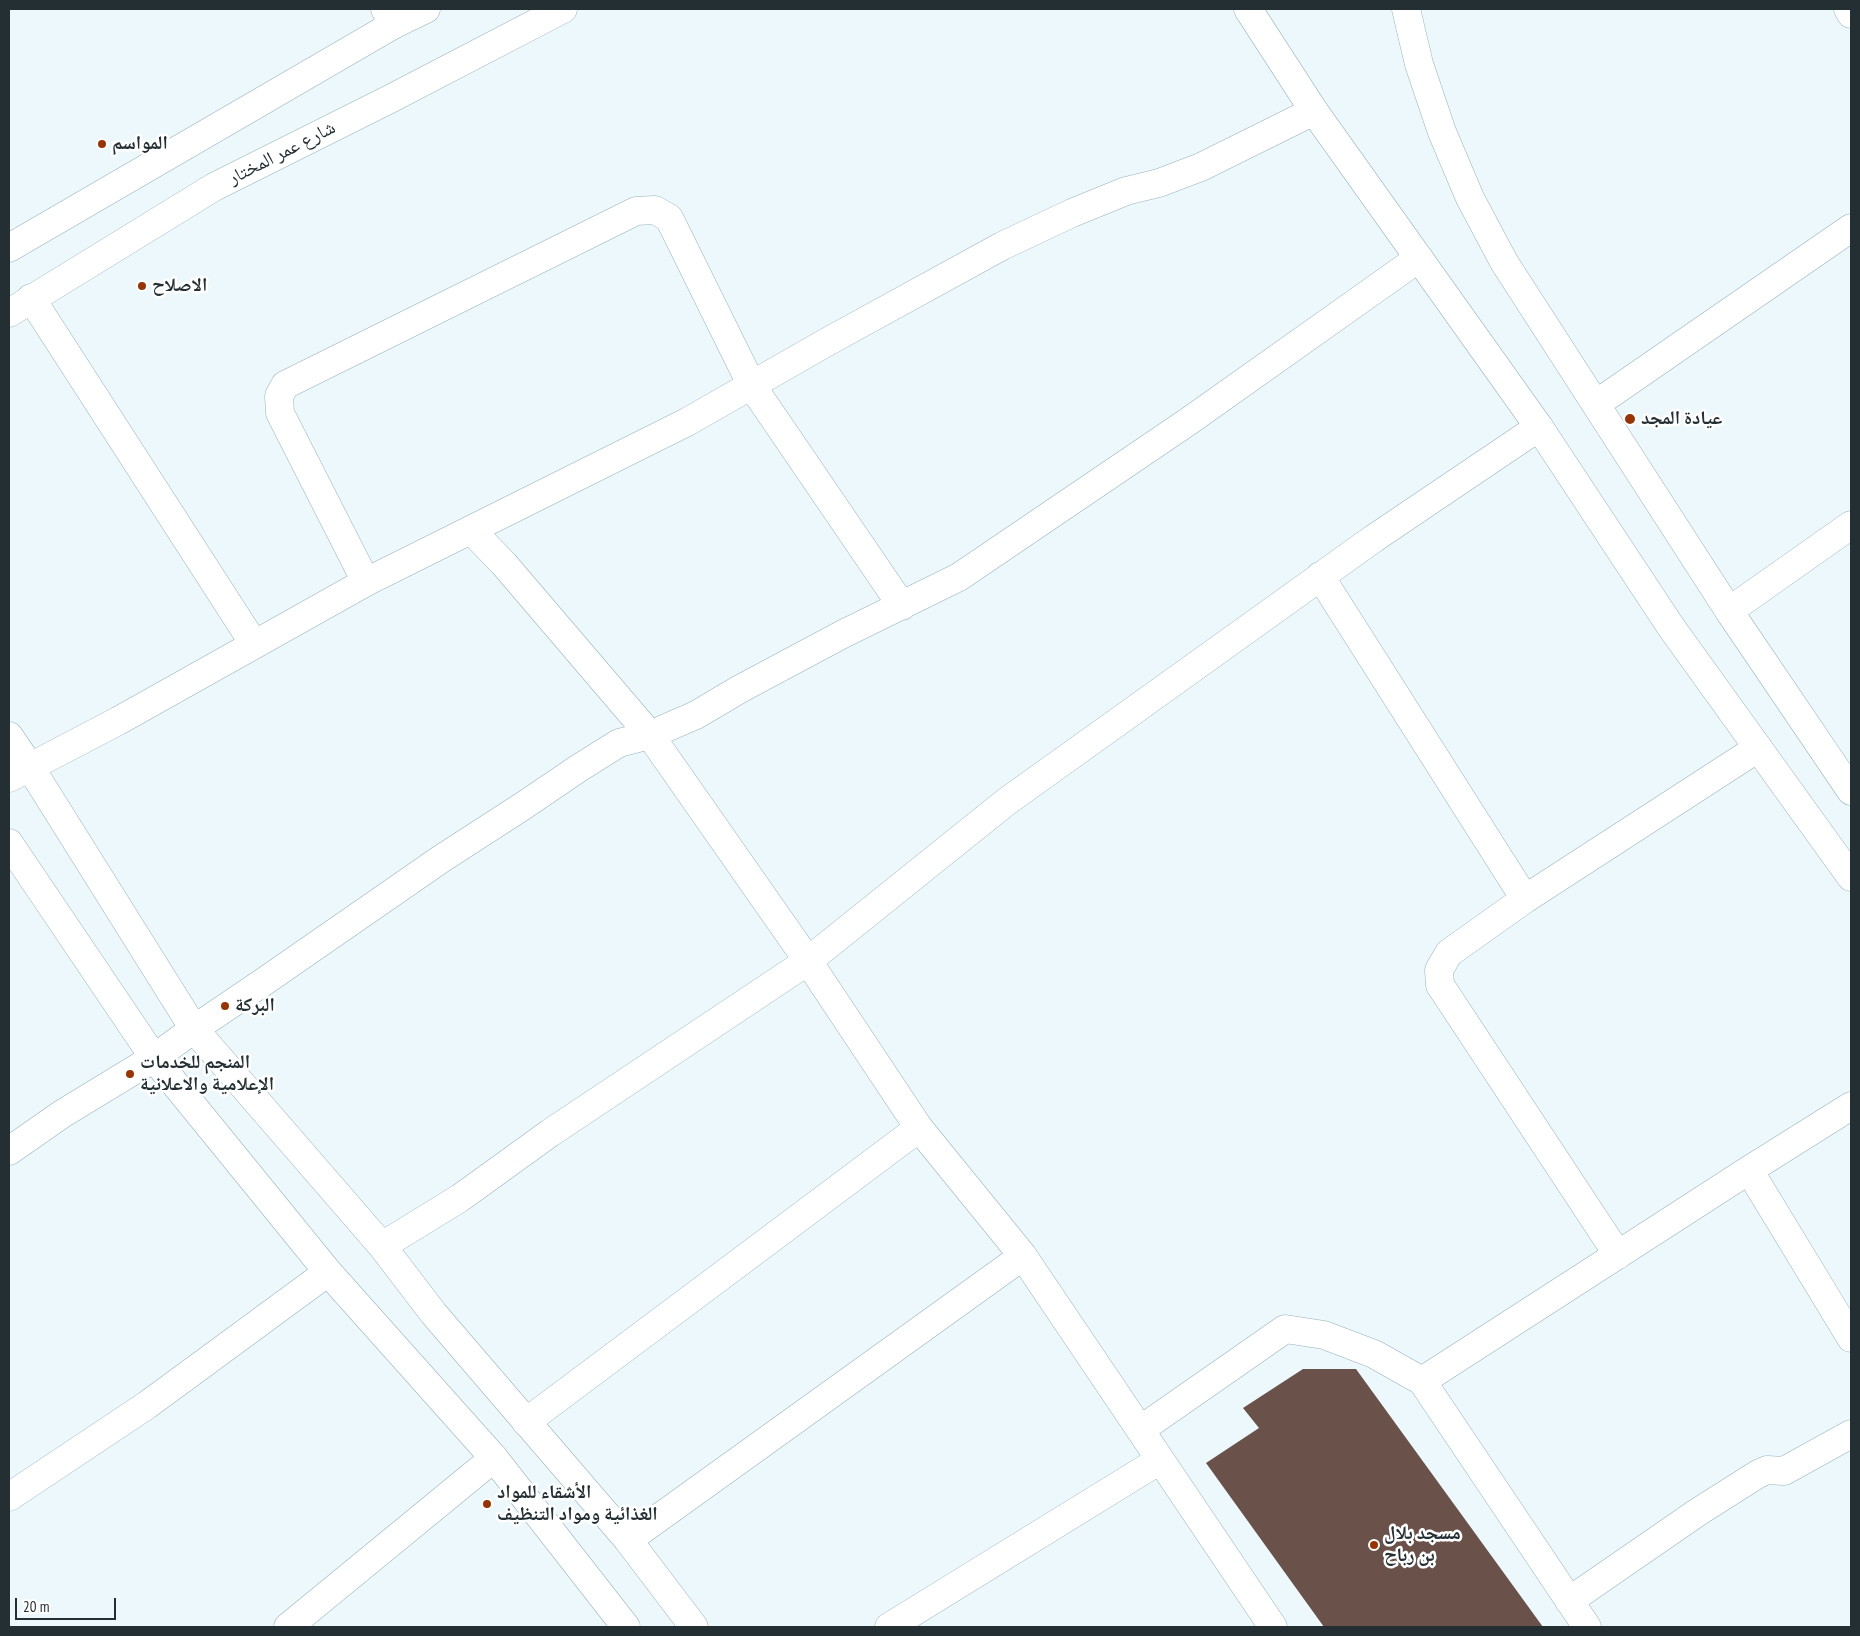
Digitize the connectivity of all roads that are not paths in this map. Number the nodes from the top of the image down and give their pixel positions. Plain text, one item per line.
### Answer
1 (426, 9) edge
2 (563, 9) edge
3 (1248, 9) edge
4 (1406, 9) edge
5 (1848, 9) edge
6 (1851, 14) edge
7 (389, 17) edge
8 (1314, 110) junction
9 (1851, 228) edge
10 (9, 248) edge
11 (1419, 258) junction
12 (20, 306) edge
13 (752, 386) junction
14 (1596, 404) junction
15 (1539, 427) junction
16 (1851, 525) edge
17 (472, 531) junction
18 (1320, 576) junction
19 (366, 582) junction
20 (902, 606) junction
21 (1728, 611) junction
22 (254, 644) junction
23 (650, 735) junction
24 (9, 736) edge
25 (1758, 748) junction
26 (20, 773) edge
27 (1851, 791) edge
28 (9, 843) edge
29 (1851, 877) edge
30 (1525, 898) junction
31 (808, 961) junction
32 (194, 1028) junction
33 (154, 1058) junction
34 (1851, 1106) edge
35 (919, 1128) junction
36 (9, 1150) edge
37 (1749, 1170) junction
38 (382, 1246) junction
39 (1618, 1255) junction
40 (1023, 1256) junction
41 (328, 1272) junction
42 (1851, 1338) edge
43 (1422, 1381) junction
44 (526, 1422) junction
45 (1140, 1430) junction
46 (1851, 1434) edge
47 (494, 1458) junction
48 (1160, 1460) junction
49 (9, 1497) edge
50 (628, 1540) junction
51 (1569, 1600) junction
52 (288, 1627) edge
53 (626, 1627) edge
54 (694, 1627) edge
55 (889, 1627) edge
56 (1273, 1627) edge
57 (1587, 1627) edge

1 - 7 street
2 - 12 street, شارع عمر المختار
3 - 8 street
4 - 14 street
5 - 6 street
7 - 10 street
8 - 11 street
8 - 13 street
9 - 14 street
11 - 15 street
11 - 20 street
12 - 22 street
13 - 17 street
13 - 19 street
13 - 20 street
14 - 21 street
15 - 18 street
15 - 25 street
16 - 21 street
17 - 19 street
17 - 23 street
18 - 30 street
18 - 31 street
19 - 22 street
20 - 23 street
21 - 27 street
22 - 26 street
23 - 31 street
23 - 32 street
24 - 26 street
25 - 29 street
25 - 30 street
26 - 32 street
28 - 33 street
30 - 39 street
31 - 35 street
31 - 38 street
32 - 33 street
32 - 38 street
33 - 36 street
33 - 41 street
34 - 37 street
35 - 40 street
35 - 44 street
37 - 39 street
37 - 42 street
38 - 44 street
39 - 43 street
40 - 45 street
40 - 50 street
41 - 47 street
41 - 49 street
43 - 45 street
43 - 51 street
44 - 50 street
45 - 48 street
46 - 51 street
47 - 52 street
47 - 53 street
48 - 55 street
48 - 56 street
50 - 54 street
51 - 57 street

